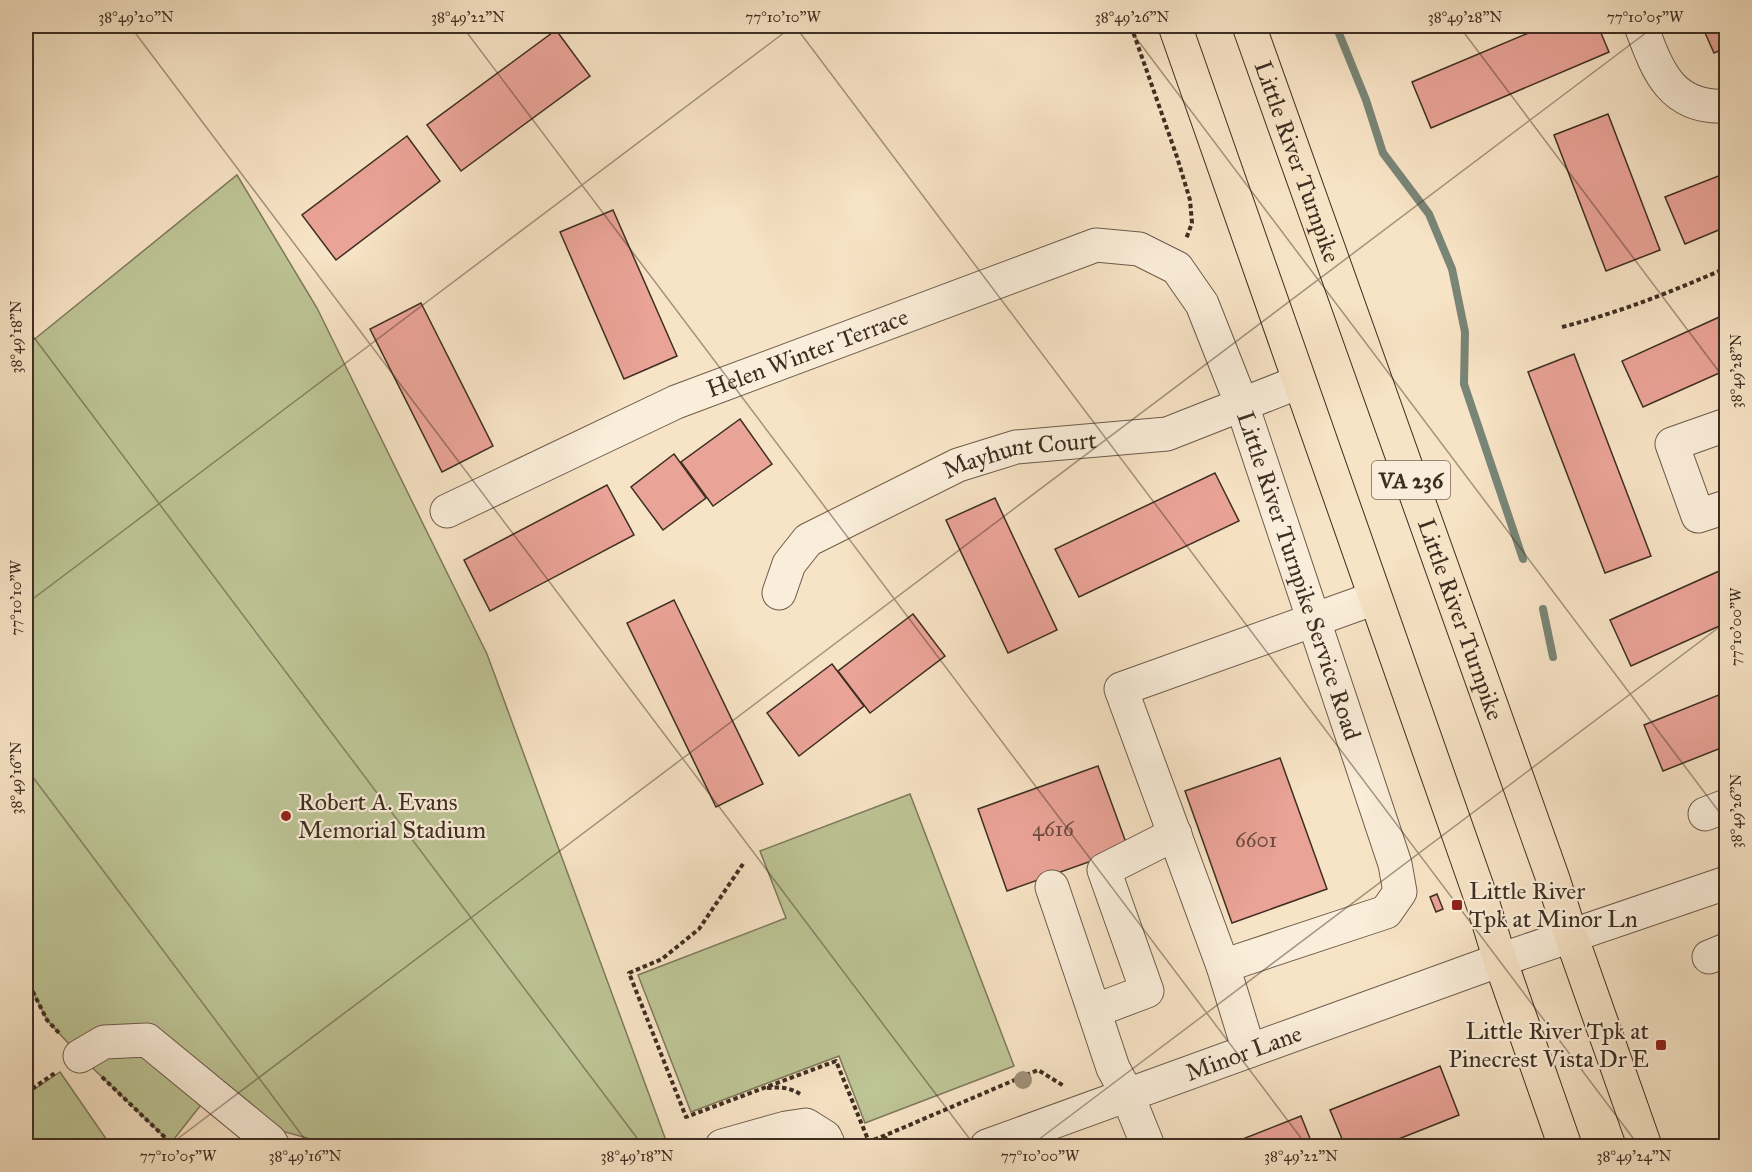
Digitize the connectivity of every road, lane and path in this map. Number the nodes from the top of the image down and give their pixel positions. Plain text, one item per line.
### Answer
1 (1131, 26) edge
2 (1175, 26) edge
3 (1249, 26) edge
4 (1641, 26) edge
5 (1726, 106) edge
6 (1179, 258) junction
7 (1726, 268) edge
8 (1562, 327) dead end
9 (1299, 382) junction
10 (1242, 405) junction
11 (1726, 425) edge
12 (1726, 507) edge
13 (447, 511) dead end
14 (779, 593) dead end
15 (1375, 598) junction
16 (1313, 619) junction
17 (1174, 834) junction
18 (743, 864) dead end
19 (1726, 884) edge
20 (1052, 887) dead end
21 (31, 912) dead end
22 (26, 915) edge
23 (1571, 936) junction
24 (1500, 960) junction
25 (1223, 966) junction
26 (1094, 1011) junction
27 (1249, 1051) junction
28 (80, 1056) dead end
29 (1066, 1087) dead end
30 (1127, 1094) junction
31 (276, 1134) edge
32 (886, 1135) junction
33 (869, 1142) junction
34 (722, 1146) edge
35 (829, 1146) edge
36 (855, 1146) edge
37 (881, 1146) edge
38 (987, 1146) edge
39 (1148, 1146) edge
40 (1565, 1146) edge
41 (1646, 1146) edge

1 - 6 path
2 - 9 main road, VA 236
3 - 23 main road, Little River Turnpike / VA 236
4 - 5 street
6 - 10 street, Little River Turnpike Service Road
6 - 13 street, Helen Winter Terrace
7 - 8 path
9 - 10 street, Mayhunt Court
9 - 15 main road, VA 236
10 - 14 street, Mayhunt Court
10 - 16 street, Little River Turnpike Service Road
11 - 12 street
15 - 16 street
15 - 24 main road, VA 236
16 - 17 street
16 - 25 street, Little River Turnpike Service Road
17 - 25 street
17 - 26 street
18 - 33 path
19 - 23 street, Minor Lane
20 - 26 street
21 - 22 path
23 - 24 street, Minor Lane
23 - 41 main road, Little River Turnpike / VA 236
24 - 27 street, Minor Lane
24 - 40 main road, VA 236
25 - 27 street
26 - 30 street
27 - 30 street, Minor Lane
28 - 31 street
29 - 32 path
30 - 38 street, Minor Lane
30 - 39 street
32 - 33 path
32 - 37 path
33 - 36 path
34 - 35 street

